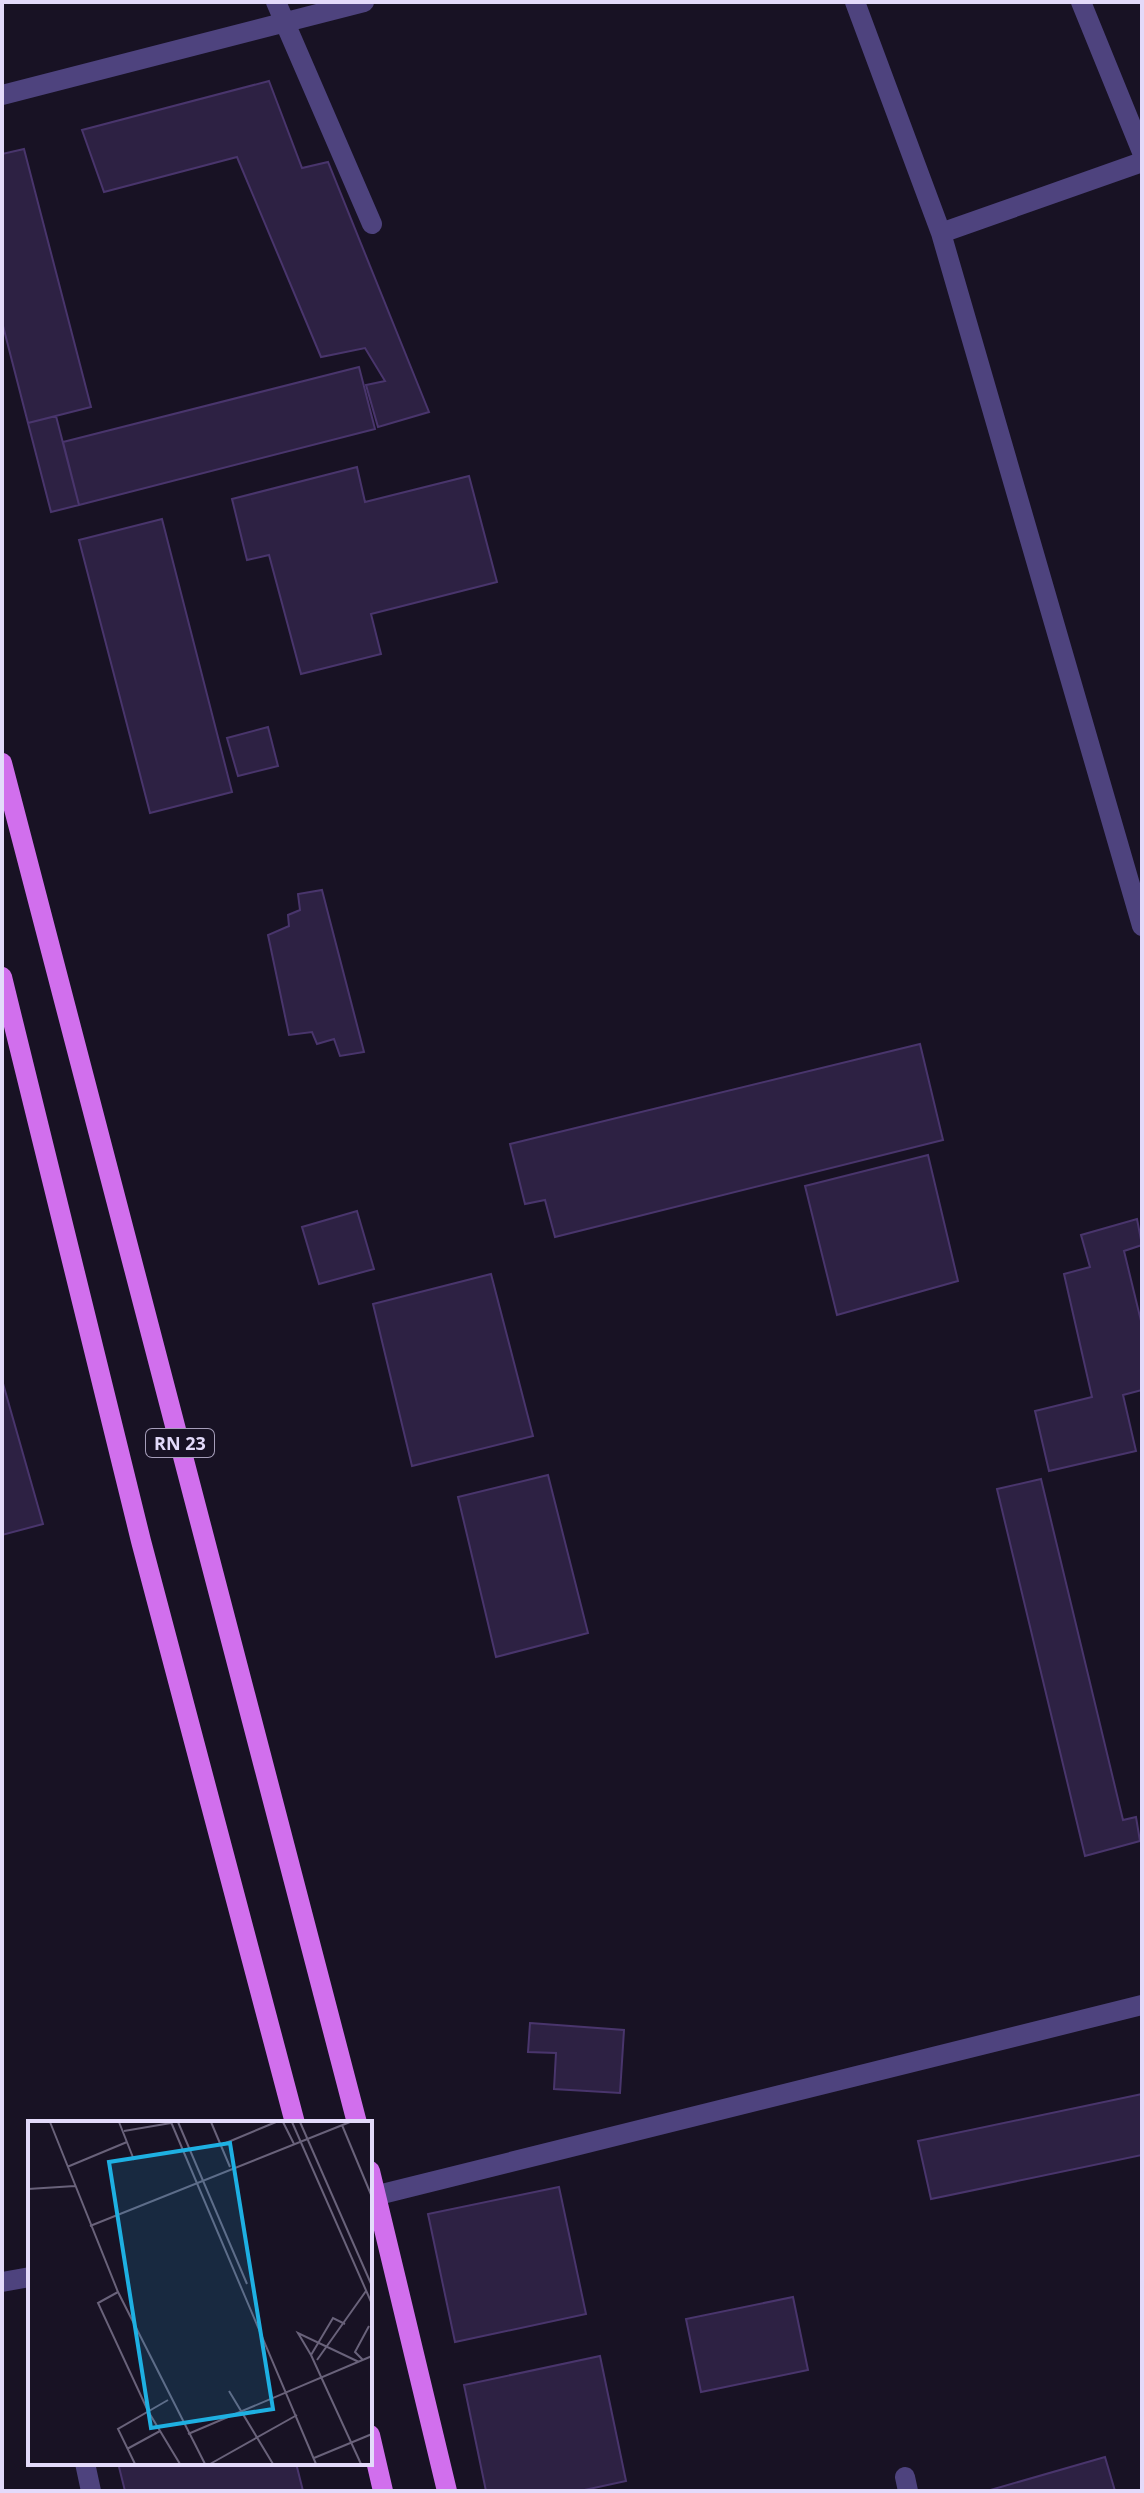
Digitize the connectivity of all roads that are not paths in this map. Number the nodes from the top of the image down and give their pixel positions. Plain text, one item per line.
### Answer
1 (276, 2) edge
2 (364, 2) edge
3 (855, 2) edge
4 (1081, 2) edge
5 (284, 22) junction
6 (2, 95) edge
7 (1142, 152) edge
8 (1142, 162) edge
9 (372, 224) dead end
10 (941, 233) junction
11 (2, 763) edge
12 (1142, 926) edge
13 (2, 977) edge
14 (1142, 2005) edge
15 (294, 2121) edge
16 (356, 2121) edge
17 (373, 2196) edge
18 (28, 2277) edge
19 (2, 2282) edge
20 (372, 2444) edge
21 (85, 2465) edge
22 (84, 2490) edge
23 (383, 2491) edge
24 (447, 2491) edge

1 - 5 street
2 - 5 street
3 - 10 street
4 - 7 street
5 - 6 street
5 - 9 street
8 - 10 street
10 - 12 street
11 - 16 main road, RN 23
13 - 15 main road, RN 23
14 - 17 street
17 - 24 main road
18 - 19 street
20 - 23 main road
21 - 22 street

